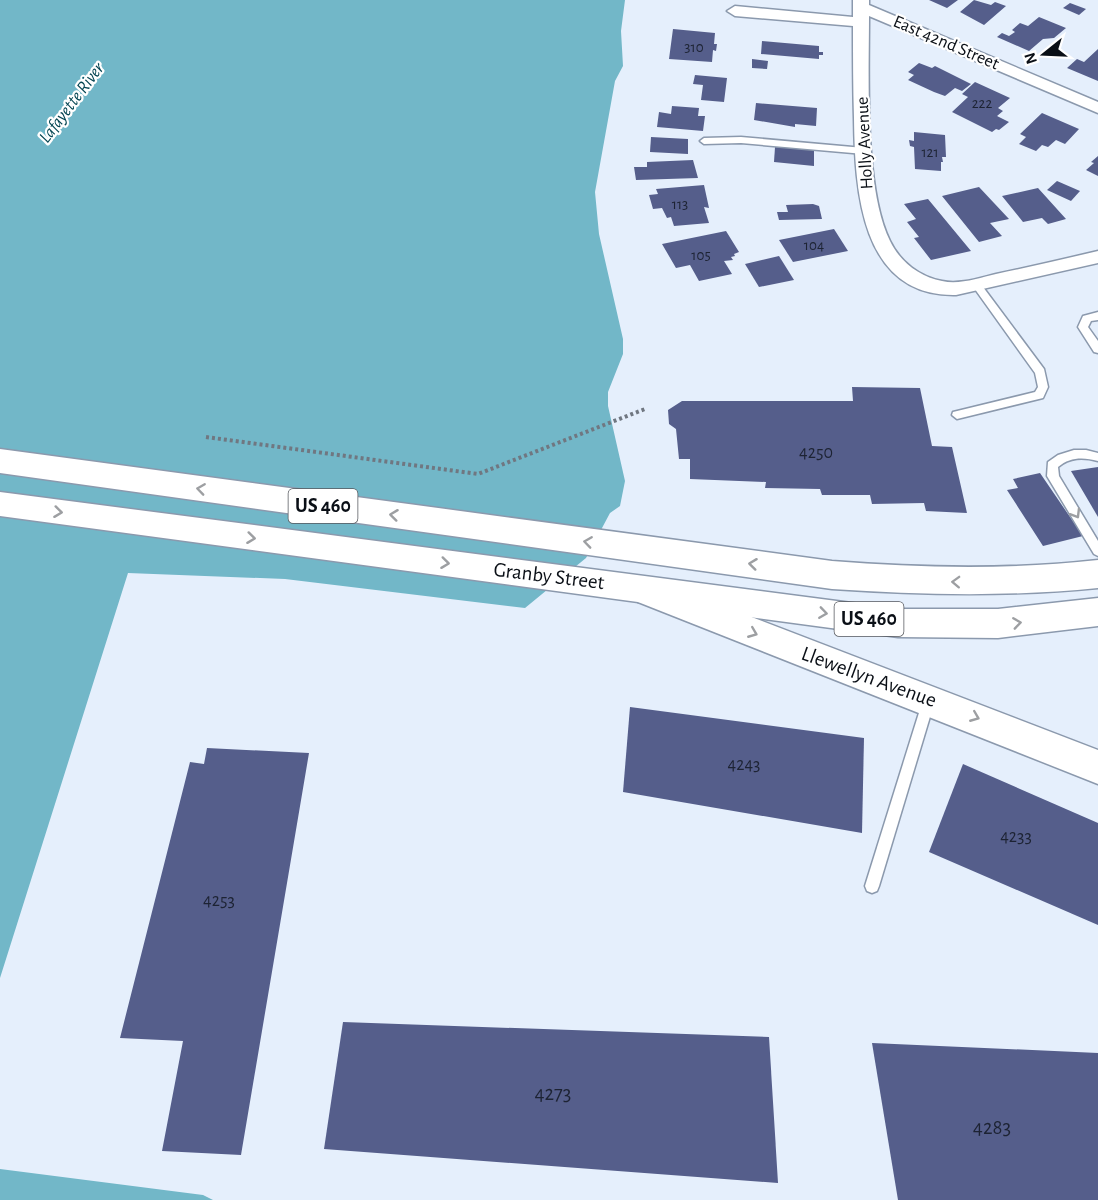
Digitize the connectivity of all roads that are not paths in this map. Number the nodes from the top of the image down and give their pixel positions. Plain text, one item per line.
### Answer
1 (861, 10) edge
2 (735, 11) dead end
3 (1098, 108) edge
4 (704, 141) dead end
5 (864, 151) junction
6 (1098, 257) edge
7 (977, 285) junction
8 (1098, 316) edge
9 (1098, 349) edge
10 (957, 415) dead end
11 (1098, 457) edge
12 (0, 461) edge
13 (0, 504) edge
14 (1098, 551) edge
15 (1098, 574) edge
16 (640, 588) junction
17 (1098, 612) edge
18 (929, 698) junction
19 (1098, 767) edge
20 (872, 886) dead end

1 - 2 street, East 42nd Street
1 - 3 street, East 42nd Street
1 - 5 street, Holly Avenue
4 - 5 lane
5 - 7 street, Holly Avenue
6 - 7 street
7 - 10 lane
8 - 9 lane
11 -> 14 lane
15 -> 12 main road, Granby Street / US 460
13 -> 16 main road, Granby Street / US 460
16 -> 17 main road, Granby Street / US 460
16 -> 18 main road, Llewellyn Avenue
18 -> 19 main road, Llewellyn Avenue
18 - 20 lane

